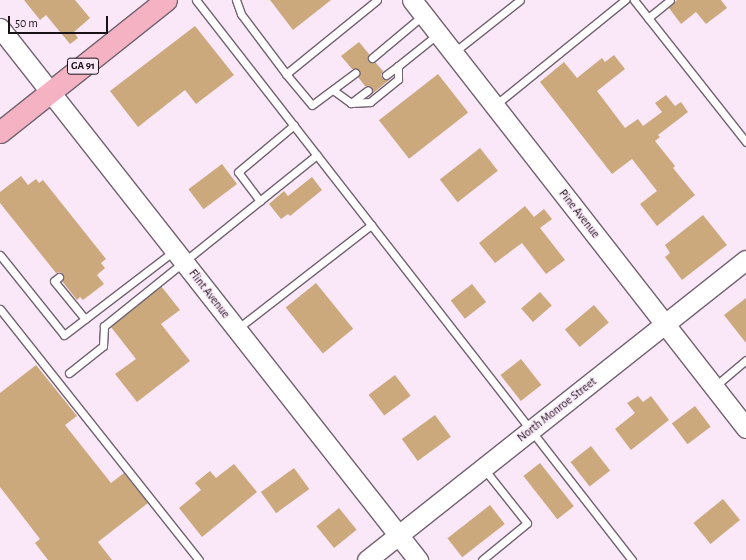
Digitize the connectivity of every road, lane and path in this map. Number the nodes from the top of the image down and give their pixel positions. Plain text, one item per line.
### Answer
1 (166, 0) edge
2 (196, 0) edge
3 (236, 0) edge
4 (377, 0) edge
5 (412, 0) edge
6 (520, 0) edge
7 (625, 0) edge
8 (634, 0) edge
9 (670, 0) edge
10 (424, 15) junction
11 (648, 18) junction
12 (0, 28) edge
13 (438, 34) junction
14 (453, 53) junction
15 (372, 58) dead end
16 (398, 66) junction
17 (355, 73) dead end
18 (286, 74) junction
19 (386, 75) dead end
20 (333, 90) junction
21 (368, 90) dead end
22 (51, 92) junction
23 (351, 103) junction
24 (494, 106) junction
25 (294, 125) junction
26 (0, 132) edge
27 (746, 142) edge
28 (317, 155) junction
29 (260, 201) junction
30 (371, 225) junction
31 (0, 255) edge
32 (179, 256) junction
33 (746, 260) edge
34 (59, 277) dead end
35 (0, 309) edge
36 (85, 319) junction
37 (664, 324) junction
38 (237, 329) junction
39 (746, 360) edge
40 (69, 373) dead end
41 (714, 387) junction
42 (746, 428) edge
43 (531, 430) junction
44 (484, 468) junction
45 (398, 535) junction
46 (199, 560) edge
47 (367, 560) edge
48 (418, 560) edge
49 (482, 560) edge
50 (632, 560) edge

1 - 22 main road, GA 91
2 - 25 lane
3 - 18 lane
4 - 18 lane
5 - 10 main road, Pine Avenue
6 - 14 lane
7 - 24 lane
8 - 11 lane
9 - 11 lane
10 - 13 main road, Pine Avenue
10 - 15 lane
11 - 27 lane
12 - 22 main road, Flint Avenue
13 - 14 main road, Pine Avenue
13 - 16 lane
14 - 24 main road, Pine Avenue
16 - 19 lane
16 - 23 lane
17 - 20 lane
18 - 20 lane
20 - 23 lane
21 - 23 lane
22 - 26 main road, GA 91
22 - 32 main road, Flint Avenue
24 - 37 main road, Pine Avenue
25 - 28 lane
25 - 29 lane
28 - 29 lane
28 - 30 lane
29 - 32 lane
30 - 38 lane
30 - 43 lane
31 - 36 lane
32 - 36 lane
32 - 38 main road, Flint Avenue
32 - 40 lane
33 - 37 main road, North Monroe Street
34 - 36 lane
35 - 46 lane
37 - 41 main road, Pine Avenue
37 - 43 main road, North Monroe Street
38 - 45 main road, Flint Avenue
39 - 41 lane
41 - 42 main road, Pine Avenue
43 - 44 main road, North Monroe Street
43 - 50 lane
44 - 45 main road, North Monroe Street
44 - 49 lane
45 - 47 main road, North Monroe Street
45 - 48 main road, Flint Avenue

